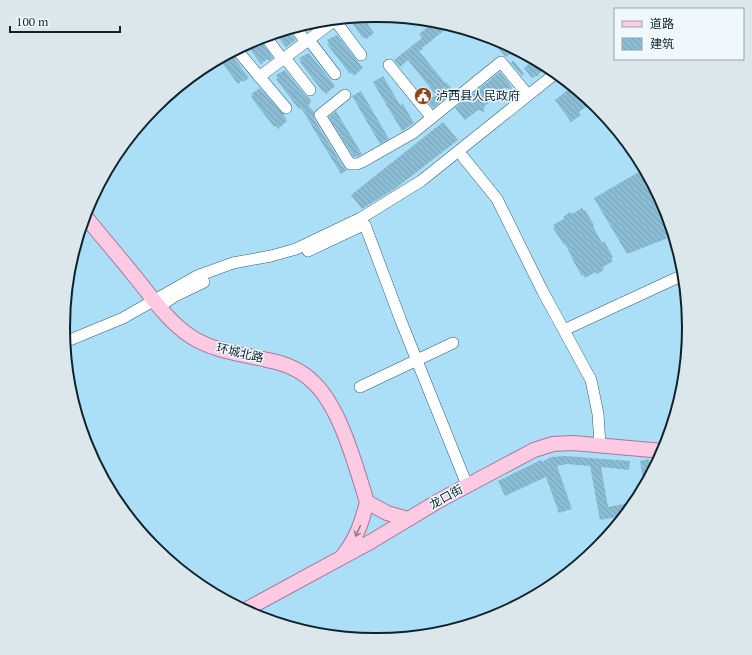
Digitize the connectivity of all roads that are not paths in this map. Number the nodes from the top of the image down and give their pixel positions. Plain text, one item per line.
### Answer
1 (339, 25) edge
2 (326, 26) edge
3 (299, 32) edge
4 (269, 41) edge
5 (307, 41) junction
6 (240, 54) edge
7 (361, 55) dead end
8 (284, 59) junction
9 (389, 65) dead end
10 (335, 74) dead end
11 (260, 77) junction
12 (551, 77) edge
13 (557, 82) edge
14 (310, 90) dead end
15 (344, 95) dead end
16 (528, 95) junction
17 (286, 108) dead end
18 (432, 118) junction
19 (463, 157) junction
20 (90, 222) edge
21 (365, 225) junction
22 (677, 278) edge
23 (157, 304) junction
24 (564, 330) junction
25 (71, 340) edge
26 (453, 343) dead end
27 (417, 360) junction
28 (360, 387) dead end
29 (600, 445) junction
30 (655, 450) edge
31 (467, 485) junction
32 (367, 502) junction
33 (408, 519) junction
34 (342, 556) junction
35 (252, 606) edge

1 - 7 street
2 - 5 street
3 - 5 street
4 - 8 street
5 - 8 street
5 - 10 street
6 - 11 street
8 - 11 street
8 - 14 street
9 - 18 street
11 - 17 street
12 - 16 street
13 - 19 street
15 - 18 street
16 - 18 street
16 - 23 street
19 - 21 street
19 - 24 street
20 - 23 main road, 环城北路
21 - 23 street
21 - 27 street
22 - 24 street
23 - 25 street
23 - 32 main road, 环城北路
24 - 29 street
26 - 27 street
27 - 28 street
27 - 31 street
29 - 30 main road, 龙口街
29 - 31 main road, 龙口街
31 - 33 main road, 龙口街
32 - 33 main road
32 -> 34 main road
33 - 34 main road, 龙口街
34 - 35 main road, 龙口街

